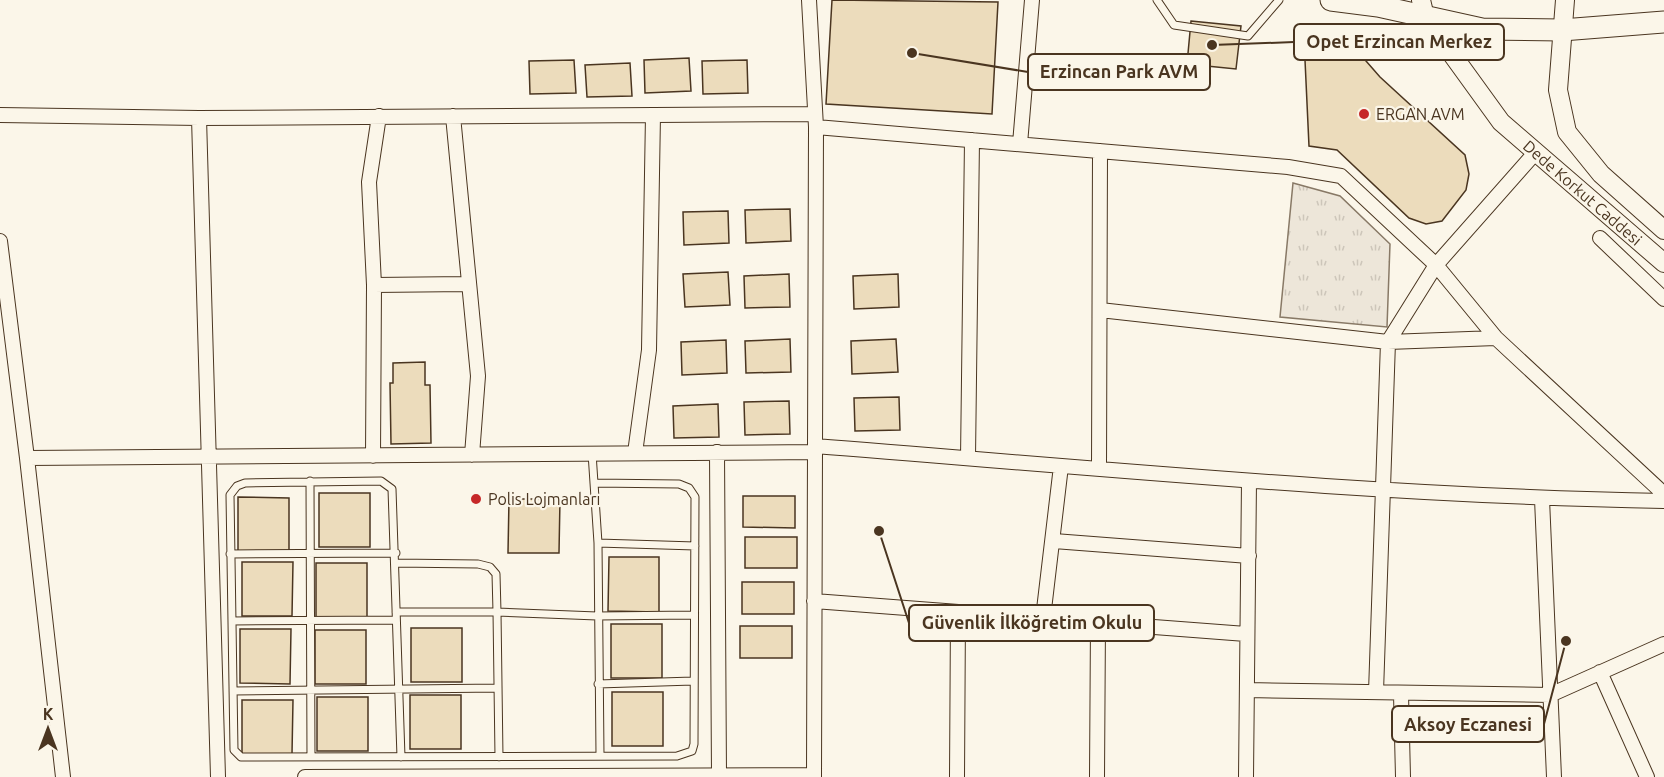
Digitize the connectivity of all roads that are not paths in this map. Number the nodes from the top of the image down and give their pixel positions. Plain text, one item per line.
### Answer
1 (809, 0) edge
2 (1032, 0) edge
3 (1157, 0) edge
4 (1279, 0) edge
5 (1331, 0) edge
6 (1565, 0) edge
7 (1423, 8) edge
8 (1664, 22) edge
9 (1562, 30) junction
10 (0, 115) edge
11 (653, 115) junction
12 (379, 116) junction
13 (453, 116) junction
14 (199, 118) junction
15 (815, 121) junction
16 (972, 140) junction
17 (1020, 144) junction
18 (1100, 151) junction
19 (1535, 153) junction
20 (1664, 230) edge
21 (1600, 238) dead end
22 (0, 241) edge
23 (1664, 263) edge
24 (1436, 265) junction
25 (467, 284) junction
26 (374, 285) junction
27 (1664, 299) edge
28 (1100, 310) junction
29 (1496, 338) junction
30 (1388, 342) junction
31 (815, 449) junction
32 (592, 453) junction
33 (635, 453) junction
34 (717, 453) junction
35 (472, 455) junction
36 (373, 456) junction
37 (27, 458) junction
38 (207, 458) junction
39 (968, 458) junction
40 (1061, 466) junction
41 (1099, 468) junction
42 (310, 481) junction
43 (1250, 481) junction
44 (595, 483) junction
45 (1384, 490) junction
46 (1664, 494) edge
47 (1542, 499) junction
48 (1664, 501) edge
49 (1054, 541) junction
50 (597, 543) junction
51 (695, 546) junction
52 (310, 553) junction
53 (396, 553) junction
54 (230, 554) junction
55 (1249, 556) junction
56 (396, 563) junction
57 (814, 601) junction
58 (497, 612) junction
59 (958, 612) junction
60 (694, 615) junction
61 (396, 616) junction
62 (597, 616) junction
63 (1043, 618) junction
64 (232, 621) junction
65 (310, 621) junction
66 (1098, 622) junction
67 (1246, 634) junction
68 (1664, 644) edge
69 (1600, 672) junction
70 (693, 681) junction
71 (598, 684) junction
72 (397, 688) junction
73 (498, 688) junction
74 (310, 690) junction
75 (1247, 690) junction
76 (233, 691) junction
77 (1376, 692) junction
78 (1401, 694) junction
79 (1550, 694) junction
80 (600, 754) junction
81 (401, 757) junction
82 (499, 757) junction
83 (311, 758) junction
84 (719, 775) junction
85 (814, 776) edge
86 (63, 777) edge
87 (218, 777) edge
88 (305, 777) edge
89 (361, 777) edge
90 (449, 777) edge
91 (505, 777) edge
92 (957, 777) edge
93 (1097, 777) edge
94 (1246, 777) edge
95 (1403, 777) edge
96 (1554, 777) edge
97 (1647, 777) edge

1 - 15 street
2 - 17 street
3 - 4 lane
5 - 7 main road
6 - 9 main road, Dede Korkut Caddesi
7 - 9 main road
7 - 19 main road, Dede Korkut Caddesi
8 - 9 main road
9 - 20 main road, Dede Korkut Caddesi
10 - 14 street
11 - 13 street
11 - 15 street
11 - 33 street
12 - 13 street
12 - 14 street
12 - 26 street
13 - 25 street
14 - 38 street
15 - 16 street
15 - 31 street
16 - 17 street
16 - 39 street
17 - 18 street
18 - 24 street
18 - 28 street
19 - 23 main road, Dede Korkut Caddesi
19 - 24 street
21 - 27 street
22 - 37 street
24 - 29 street
24 - 30 street
25 - 26 street
25 - 35 street
26 - 36 street
28 - 30 street
28 - 41 street
29 - 30 street
29 - 46 street
30 - 45 street
31 - 34 street
31 - 39 street
31 - 57 street
32 - 33 street
32 - 35 street
32 - 44 lane
33 - 34 street
34 - 84 street
35 - 36 street
36 - 38 street
37 - 38 street
37 - 86 street
38 - 87 street
39 - 40 street
40 - 41 street
40 - 49 street
41 - 43 street
42 - 52 lane
42 - 53 lane
42 - 54 lane
43 - 45 street
43 - 55 street
44 - 50 lane
44 - 51 lane
45 - 47 street
45 - 77 street
47 - 48 street
47 - 79 street
49 - 55 street
49 - 63 street
50 - 51 lane
50 - 62 lane
51 - 60 lane
52 - 53 lane
52 - 54 lane
52 - 65 lane
53 - 56 lane
54 - 64 lane
55 - 67 street
56 - 58 lane
56 - 61 lane
57 - 59 street
57 - 85 street
58 - 61 lane
58 - 62 lane
58 - 73 lane
59 - 63 street
59 - 92 street
60 - 62 lane
60 - 70 lane
61 - 65 lane
61 - 72 lane
62 - 71 lane
63 - 66 street
64 - 65 lane
64 - 76 lane
65 - 74 lane
66 - 67 street
66 - 93 street
67 - 75 street
68 - 69 street
69 - 79 street
69 - 97 street
70 - 71 lane
70 - 80 lane
71 - 80 lane
72 - 73 lane
72 - 74 lane
72 - 81 lane
73 - 82 lane
74 - 76 lane
74 - 83 lane
75 - 77 street
75 - 94 street
76 - 83 lane
77 - 78 street
78 - 79 street
78 - 95 street
79 - 96 street
80 - 82 lane
81 - 82 lane
81 - 83 lane
84 - 85 street
84 - 91 street
88 - 89 street
89 - 90 street
90 - 91 street

